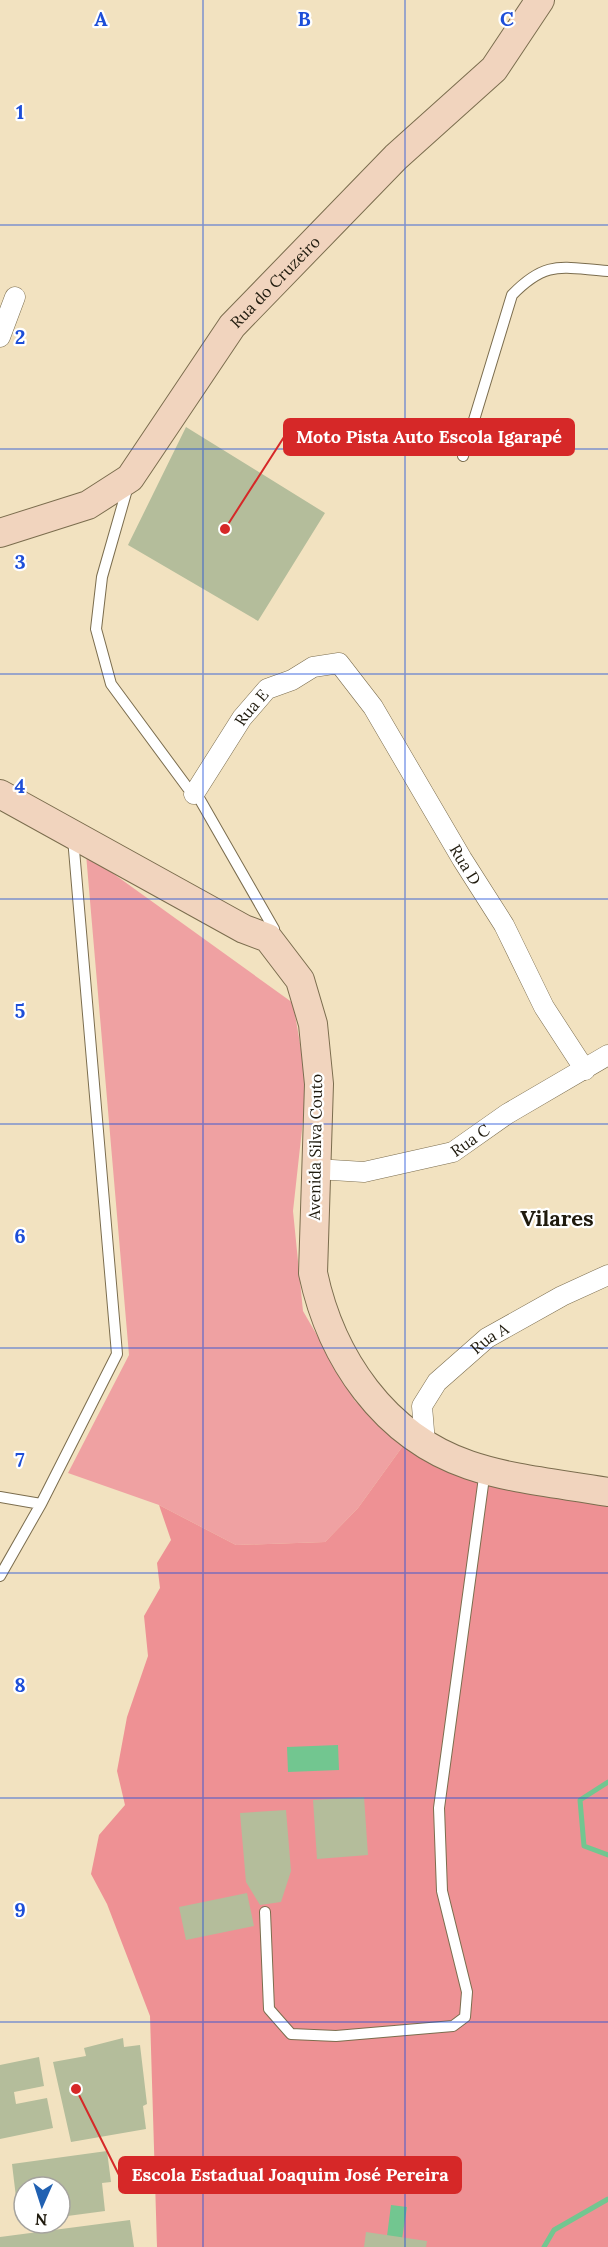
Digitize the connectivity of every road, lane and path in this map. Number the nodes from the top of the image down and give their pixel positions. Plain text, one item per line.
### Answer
1 (540, 0) edge
2 (608, 271) edge
3 (15, 297) dead end
4 (0, 337) edge
5 (463, 456) dead end
6 (130, 478) junction
7 (0, 533) edge
8 (339, 663) joint
9 (0, 794) edge
10 (194, 794) junction
11 (73, 837) junction
12 (268, 938) junction
13 (608, 1055) edge
14 (585, 1070) junction
15 (316, 1169) junction
16 (608, 1275) edge
17 (425, 1443) junction
18 (485, 1470) junction
19 (608, 1492) edge
20 (0, 1497) edge
21 (41, 1504) junction
22 (0, 1576) edge
23 (266, 1912) dead end

1 - 6 main road, Rua do Cruzeiro
2 - 5 lane
3 - 4 street
6 - 7 main road, Rua do Cruzeiro
6 - 10 lane
8 - 10 street, Rua E
8 - 14 street, Rua D
9 - 11 main road
10 - 12 lane
11 - 12 main road
11 - 21 lane
12 - 15 main road, Avenida Silva Couto
13 - 14 street, Rua C
14 - 15 street, Rua C
15 - 17 main road, Avenida Silva Couto
16 - 17 street, Rua A
17 - 18 main road, Avenida Silva Couto
18 - 19 main road, Avenida Silva Couto
18 - 23 lane
20 - 21 lane
21 - 22 lane

